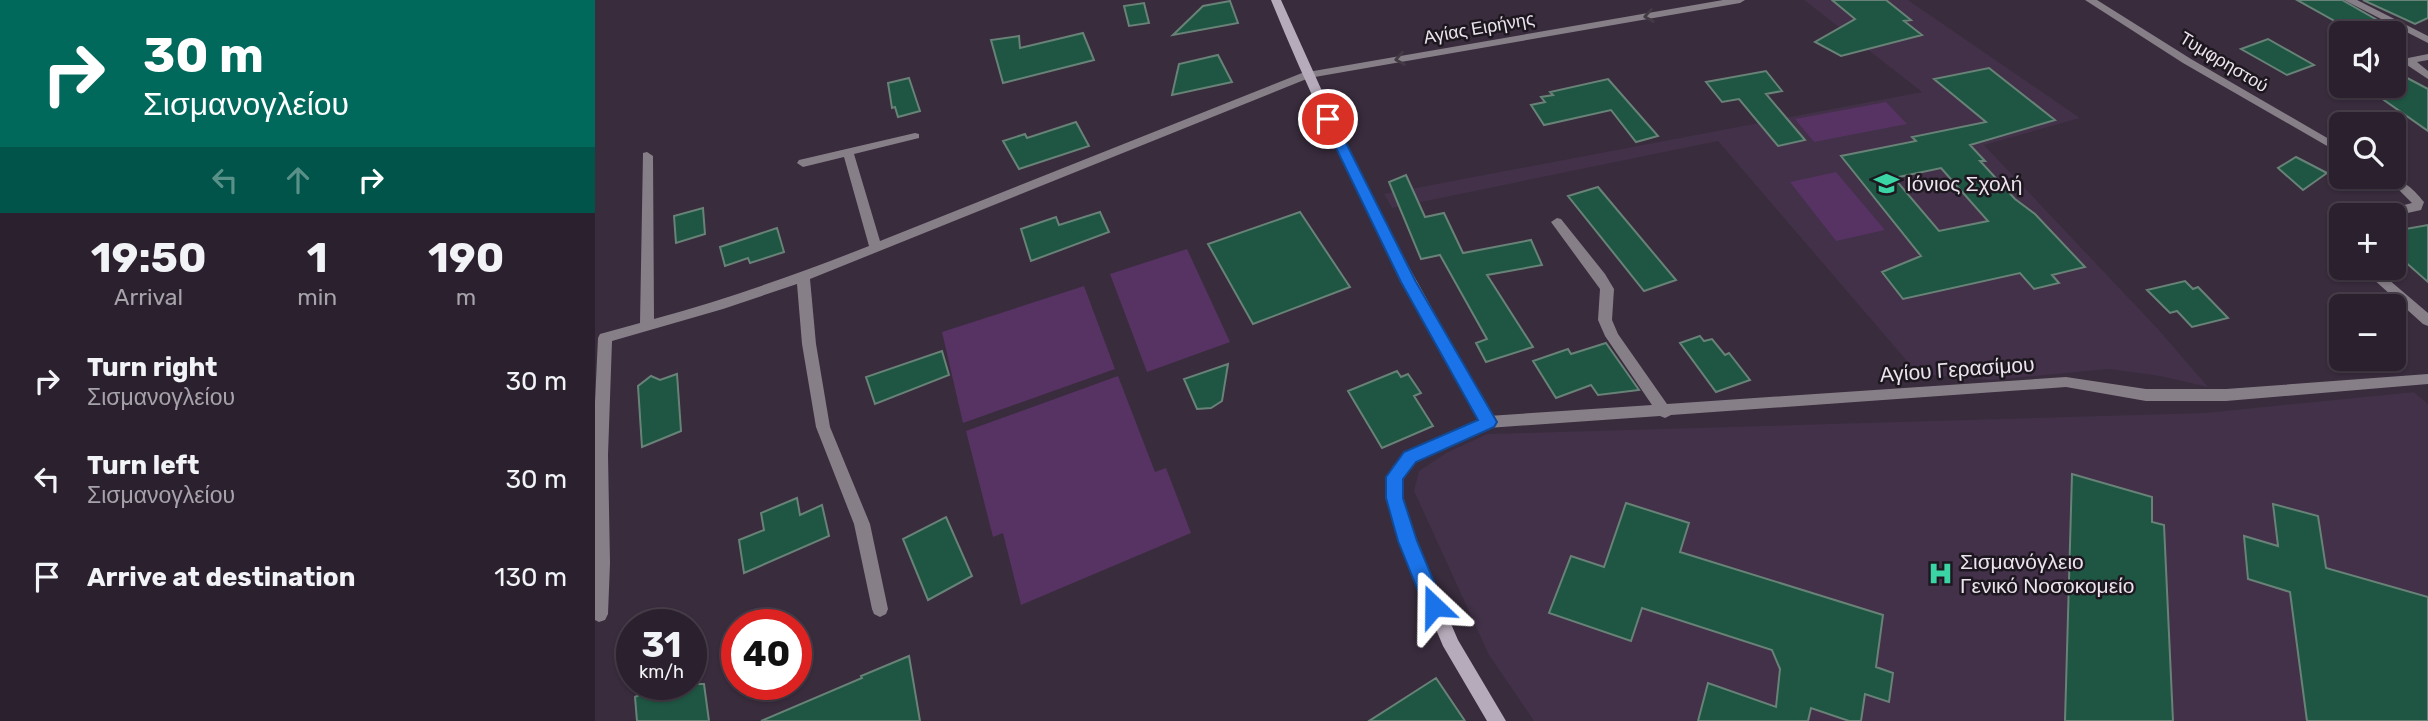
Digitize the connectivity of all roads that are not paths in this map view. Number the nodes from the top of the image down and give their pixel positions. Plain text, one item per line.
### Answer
1 (1276, 0) edge
2 (1740, 0) edge
3 (2090, 0) edge
4 (2349, 0) edge
5 (2428, 40) edge
6 (2428, 57) edge
7 (1306, 75) junction
8 (2428, 76) edge
9 (915, 136) dead end
10 (2329, 144) edge
11 (848, 152) junction
12 (647, 156) dead end
13 (803, 163) dead end
14 (2405, 189) edge
15 (2406, 211) edge
16 (1557, 222) dead end
17 (876, 248) junction
18 (803, 277) junction
19 (2381, 280) edge
20 (2428, 321) edge
21 (647, 326) junction
22 (600, 339) edge
23 (2426, 381) edge
24 (1665, 412) junction
25 (1488, 422) junction
26 (598, 456) edge
27 (880, 609) dead end
28 (599, 614) dead end
29 (1497, 721) edge

1 - 7 street
2 -> 7 street, Αγίας Ειρήνης
3 - 10 street, Τυμφρηστού
4 - 5 street
6 - 8 street
7 - 17 street, Αγίας Ειρήνης
7 - 25 street
9 - 11 street
11 - 13 street
11 - 17 street
12 - 21 street
14 - 15 street
16 - 24 street
17 - 18 street, Αγίας Ειρήνης
18 - 21 street, Αγίας Ειρήνης
18 - 27 street
19 - 20 street
21 - 22 street, Αγίας Ειρήνης
22 - 26 street
23 - 24 street, Αγίου Γερασίμου
24 - 25 street, Αγίου Γερασίμου
25 - 29 street
26 - 28 street

